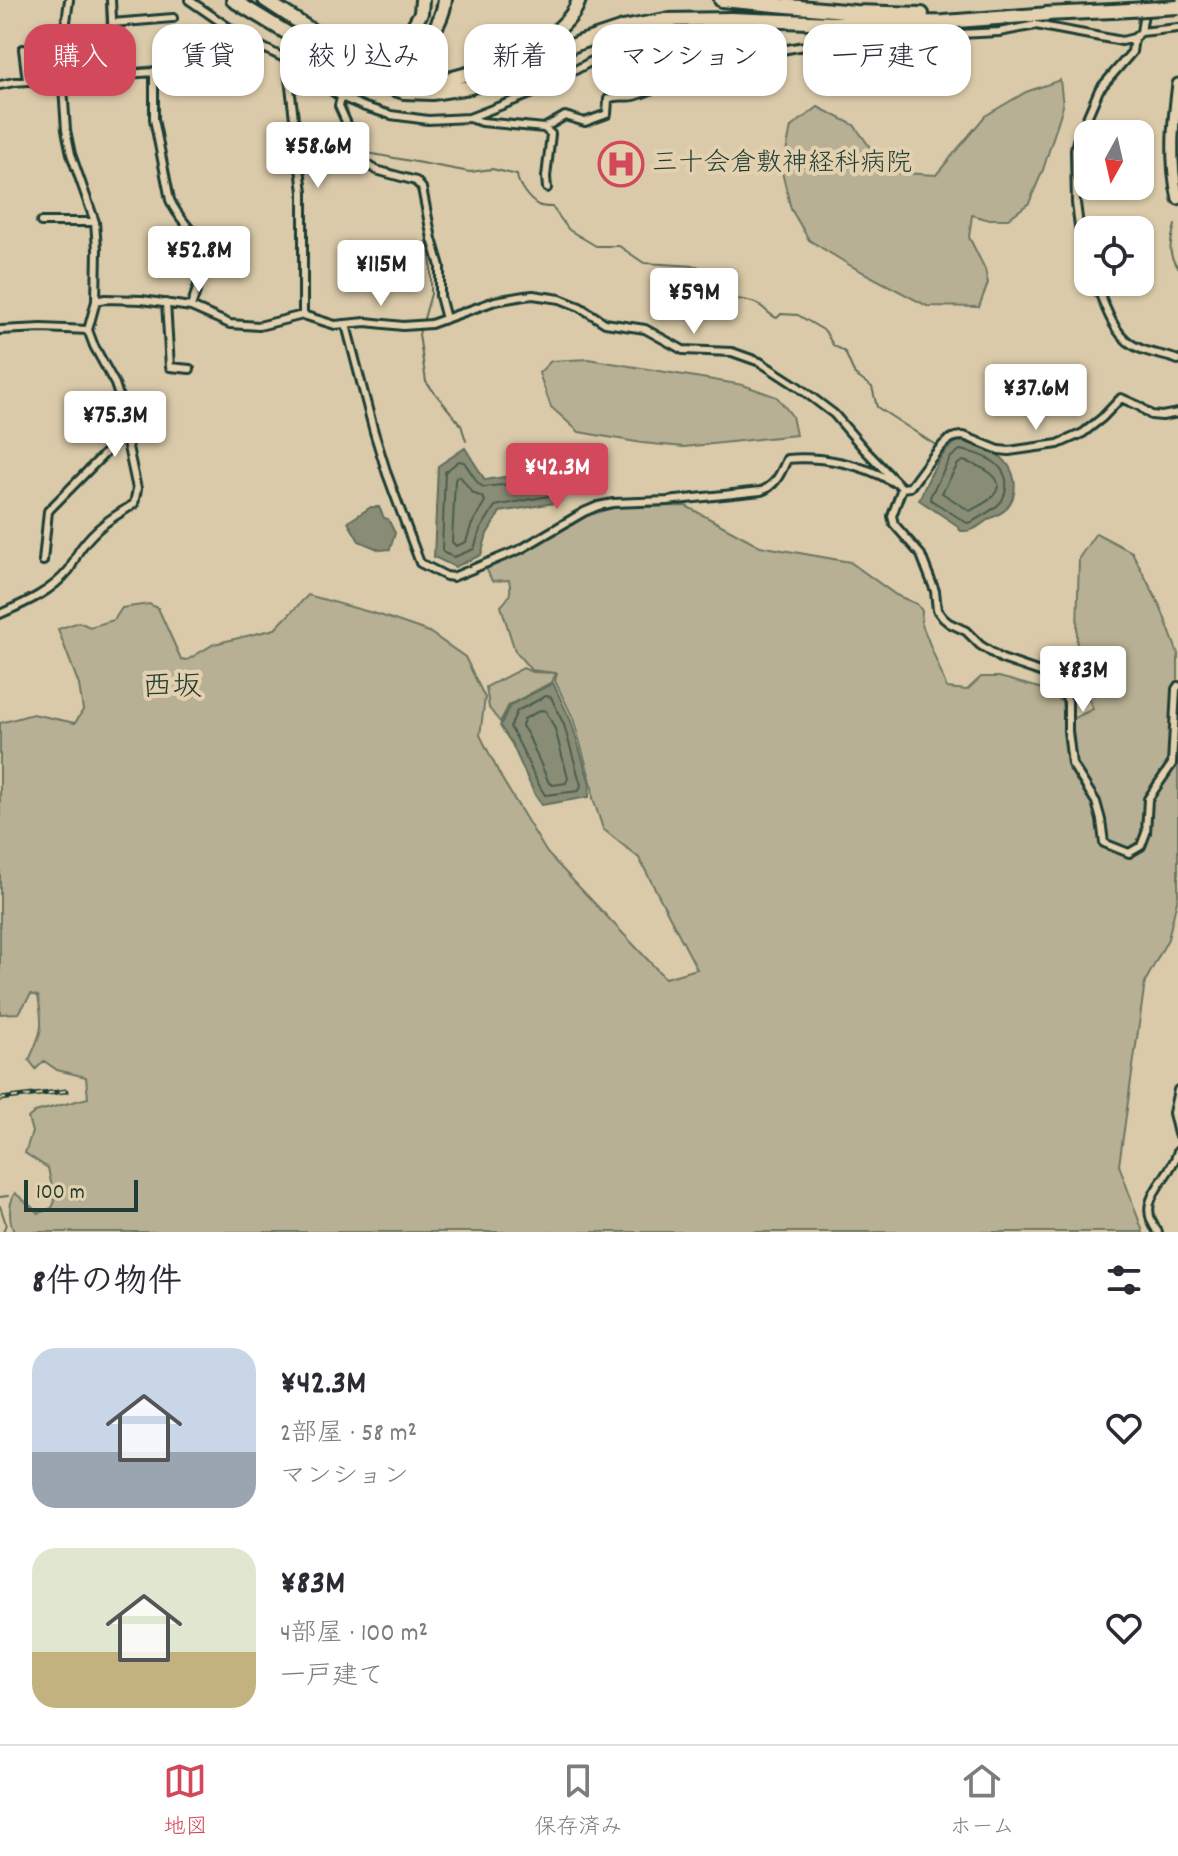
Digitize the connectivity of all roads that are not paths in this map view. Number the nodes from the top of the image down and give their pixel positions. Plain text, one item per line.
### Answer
1 (69, 0) edge
2 (111, 0) edge
3 (189, 0) edge
4 (233, 0) edge
5 (265, 0) edge
6 (422, 0) edge
7 (445, 0) edge
8 (579, 0) edge
9 (721, 0) edge
10 (1146, 0) edge
11 (1178, 7) edge
12 (1050, 14) junction
13 (173, 18) dead end
14 (112, 23) joint
15 (66, 24) edge
16 (221, 24) edge
17 (302, 24) edge
18 (415, 24) edge
19 (437, 24) edge
20 (1178, 28) edge
21 (280, 29) edge
22 (1141, 32) junction
23 (1134, 38) junction
24 (23, 49) dead end
25 (787, 49) edge
26 (24, 57) edge
27 (592, 61) edge
28 (448, 80) edge
29 (24, 81) edge
30 (1178, 84) edge
31 (0, 85) edge
32 (448, 90) edge
33 (64, 96) edge
34 (154, 96) edge
35 (293, 96) edge
36 (334, 96) edge
37 (614, 96) edge
38 (340, 100) junction
39 (469, 118) junction
40 (544, 128) junction
41 (547, 188) dead end
42 (1178, 199) edge
43 (1078, 216) edge
44 (41, 222) dead end
45 (95, 222) junction
46 (1100, 296) edge
47 (96, 301) junction
48 (166, 303) junction
49 (191, 307) junction
50 (303, 315) junction
51 (446, 319) junction
52 (346, 325) junction
53 (0, 330) edge
54 (88, 330) junction
55 (1178, 360) edge
56 (190, 369) dead end
57 (1178, 413) edge
58 (125, 433) junction
59 (902, 488) junction
60 (43, 561) dead end
61 (0, 614) edge
62 (1178, 686) edge
63 (1178, 1090) edge
64 (1178, 1134) edge
65 (1178, 1151) edge
66 (1158, 1232) edge

1 - 15 street
2 - 14 street
3 - 16 street
4 - 21 highway
5 - 17 highway
6 - 18 highway
7 - 19 highway
8 - 28 highway
9 - 12 highway
10 - 22 street
11 - 12 highway, bridge
12 - 32 highway
13 - 14 street
20 - 22 street
22 - 23 street
23 - 25 street
23 - 43 street
24 - 26 street
27 - 39 street
29 - 31 street
30 - 42 main road
33 - 45 street
34 - 49 street
35 - 50 street
36 - 38 street
37 - 40 street
38 - 39 street
38 - 51 street
39 - 40 street
40 - 41 street
44 - 45 street
45 - 47 street
46 - 55 street
47 - 48 street
47 - 54 street
48 - 49 street
48 - 56 street
49 - 50 street
50 - 52 street
51 - 52 street
51 - 59 street
52 - 59 street
53 - 54 street
54 - 58 street
57 - 59 street
58 - 60 street
58 - 61 street
59 - 62 street
63 - 64 street
65 - 66 street

